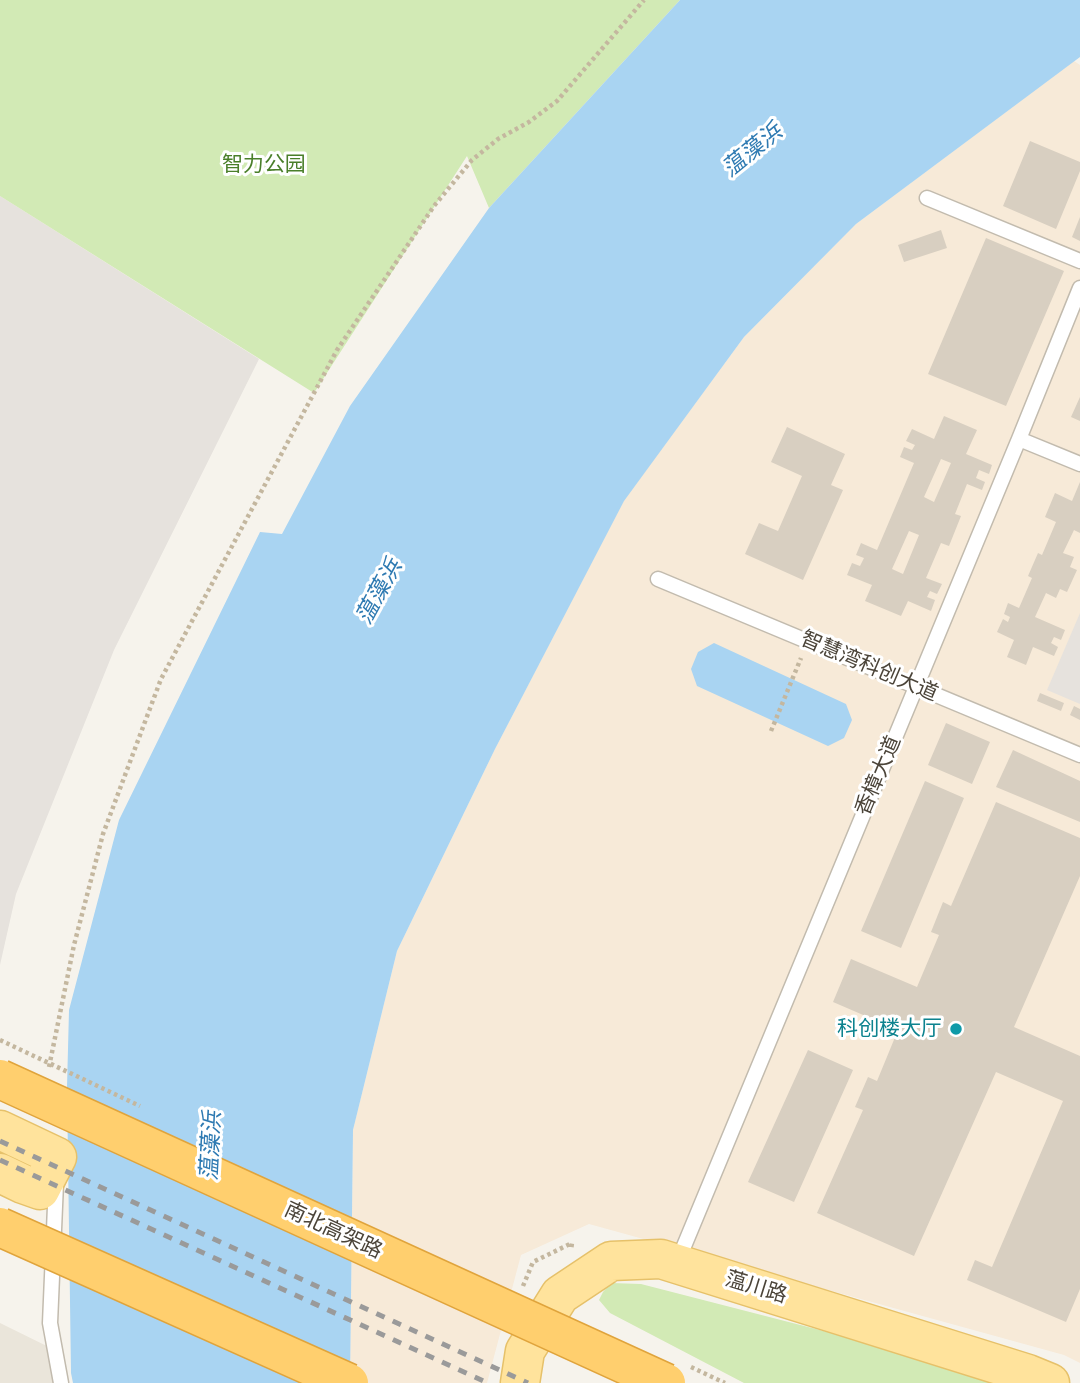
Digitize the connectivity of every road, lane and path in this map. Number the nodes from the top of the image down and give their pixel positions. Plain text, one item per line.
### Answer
1 (644, 0) edge
2 (927, 198) dead end
3 (1080, 261) edge
4 (1080, 288) edge
5 (1019, 439) junction
6 (1080, 464) edge
7 (658, 579) dead end
8 (808, 641) junction
9 (916, 687) junction
10 (771, 731) dead end
11 (1080, 755) edge
12 (47, 1075) dead end
13 (0, 1079) edge
14 (0, 1130) edge
15 (57, 1157) junction
16 (0, 1173) edge
17 (0, 1227) edge
18 (677, 1263) junction
19 (61, 1383) edge
20 (349, 1383) edge
21 (520, 1383) edge
22 (666, 1383) edge
23 (1050, 1383) edge

1 - 12 path
2 - 3 lane
4 - 5 lane, 香樟大道
5 - 6 lane
5 - 9 lane, 香樟大道
7 - 8 lane, 智慧湾科创大道
8 - 9 lane, 智慧湾科创大道
8 - 10 path
9 - 11 lane, 智慧湾科创大道
9 - 18 lane, 香樟大道
13 - 22 highway, 南北高架路, bridge
14 - 15 main road
15 - 16 main road
15 - 19 lane
17 - 20 highway, bridge
18 - 21 main road, 蕰川路
18 - 23 main road, 蕰川路

